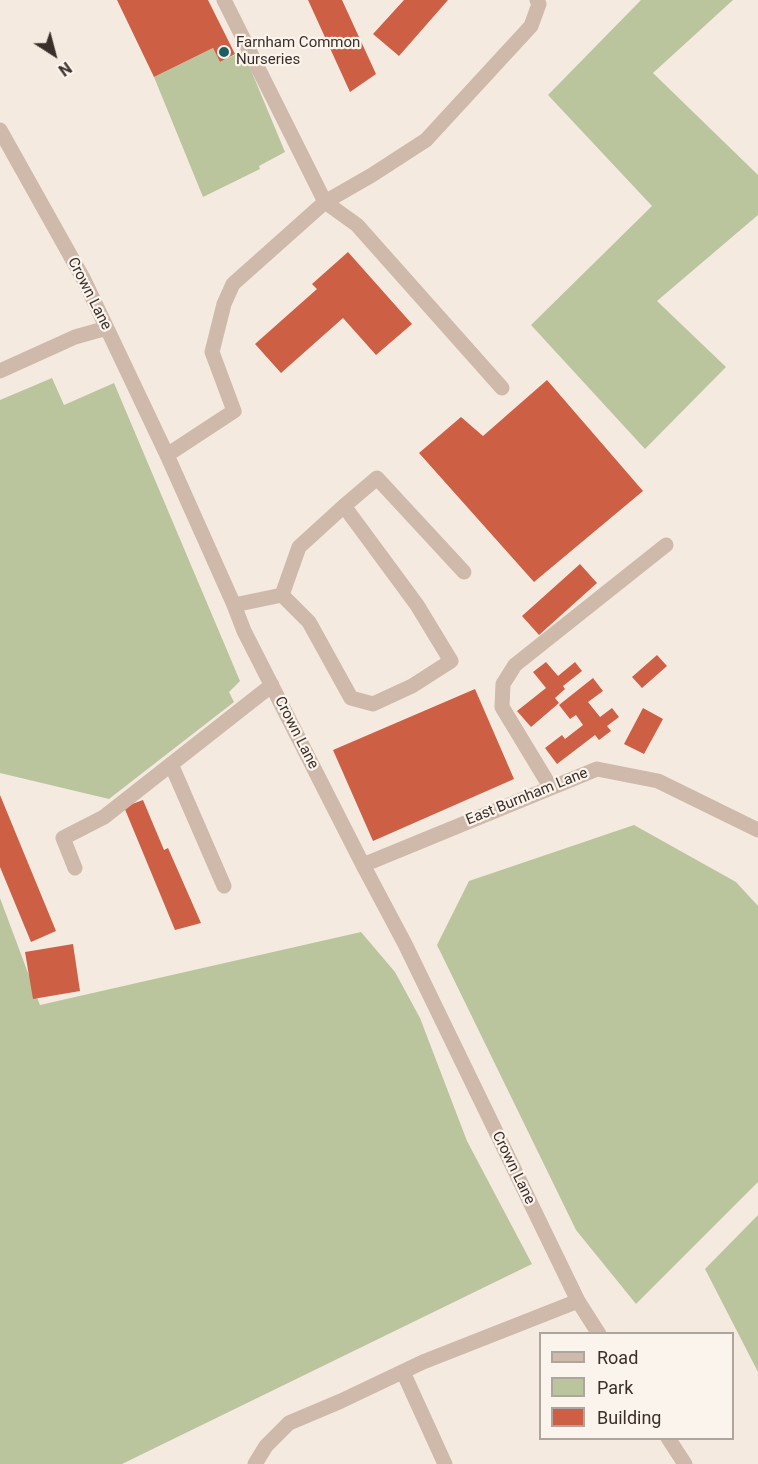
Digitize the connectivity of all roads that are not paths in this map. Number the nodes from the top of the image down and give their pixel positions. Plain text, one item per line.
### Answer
1 (224, 0) edge
2 (537, 0) edge
3 (0, 130) edge
4 (325, 202) junction
5 (107, 328) junction
6 (0, 371) edge
7 (502, 388) dead end
8 (167, 455) junction
9 (344, 506) junction
10 (666, 545) dead end
11 (464, 572) dead end
12 (282, 595) junction
13 (234, 605) junction
14 (272, 686) junction
15 (171, 764) junction
16 (551, 788) junction
17 (758, 830) edge
18 (363, 865) junction
19 (75, 868) dead end
20 (224, 886) dead end
21 (578, 1301) junction
22 (598, 1332) edge
23 (404, 1371) junction
24 (669, 1440) edge
25 (255, 1464) edge
26 (445, 1464) edge
27 (685, 1464) edge

1 - 4 street
2 - 4 street
3 - 5 street, Crown Lane
4 - 7 street
4 - 8 street
5 - 6 street
5 - 8 street, Crown Lane
8 - 13 street, Crown Lane
9 - 11 street
9 - 12 street
9 - 12 street
10 - 16 street
12 - 13 street
13 - 14 street, Crown Lane
14 - 15 street
14 - 18 street, Crown Lane
15 - 19 street
15 - 20 street
16 - 17 street, East Burnham Lane
16 - 18 street, East Burnham Lane
18 - 21 street, Crown Lane
21 - 22 street, Crown Lane
21 - 23 street
23 - 25 street
23 - 26 street
24 - 27 street

